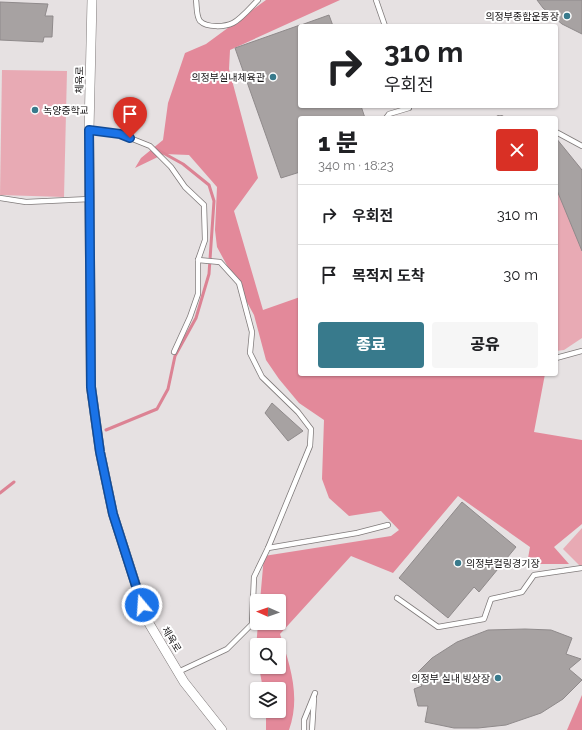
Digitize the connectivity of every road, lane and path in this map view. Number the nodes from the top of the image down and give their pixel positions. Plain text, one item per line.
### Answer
1 (92, 0) edge
2 (196, 0) edge
3 (258, 0) edge
4 (376, 0) edge
5 (384, 24) edge
6 (409, 108) edge
7 (387, 116) edge
8 (89, 130) junction
9 (558, 133) edge
10 (582, 146) edge
11 (0, 198) edge
12 (90, 199) junction
13 (201, 260) junction
14 (582, 351) edge
15 (174, 352) dead end
16 (558, 357) edge
17 (388, 526) dead end
18 (268, 548) junction
19 (582, 568) edge
20 (396, 598) dead end
21 (178, 672) junction
22 (222, 730) edge
23 (304, 730) edge
24 (312, 730) edge

1 - 8 street, 체육로
2 - 3 lane
4 - 5 lane
6 - 7 lane
8 - 12 street, 체육로
8 - 13 lane
9 - 10 lane
11 - 12 lane
12 - 21 street, 체육로
13 - 15 lane
13 - 18 lane
14 - 16 lane
17 - 18 lane
18 - 21 lane
19 - 20 lane
21 - 22 street, 체육로
23 - 24 lane

